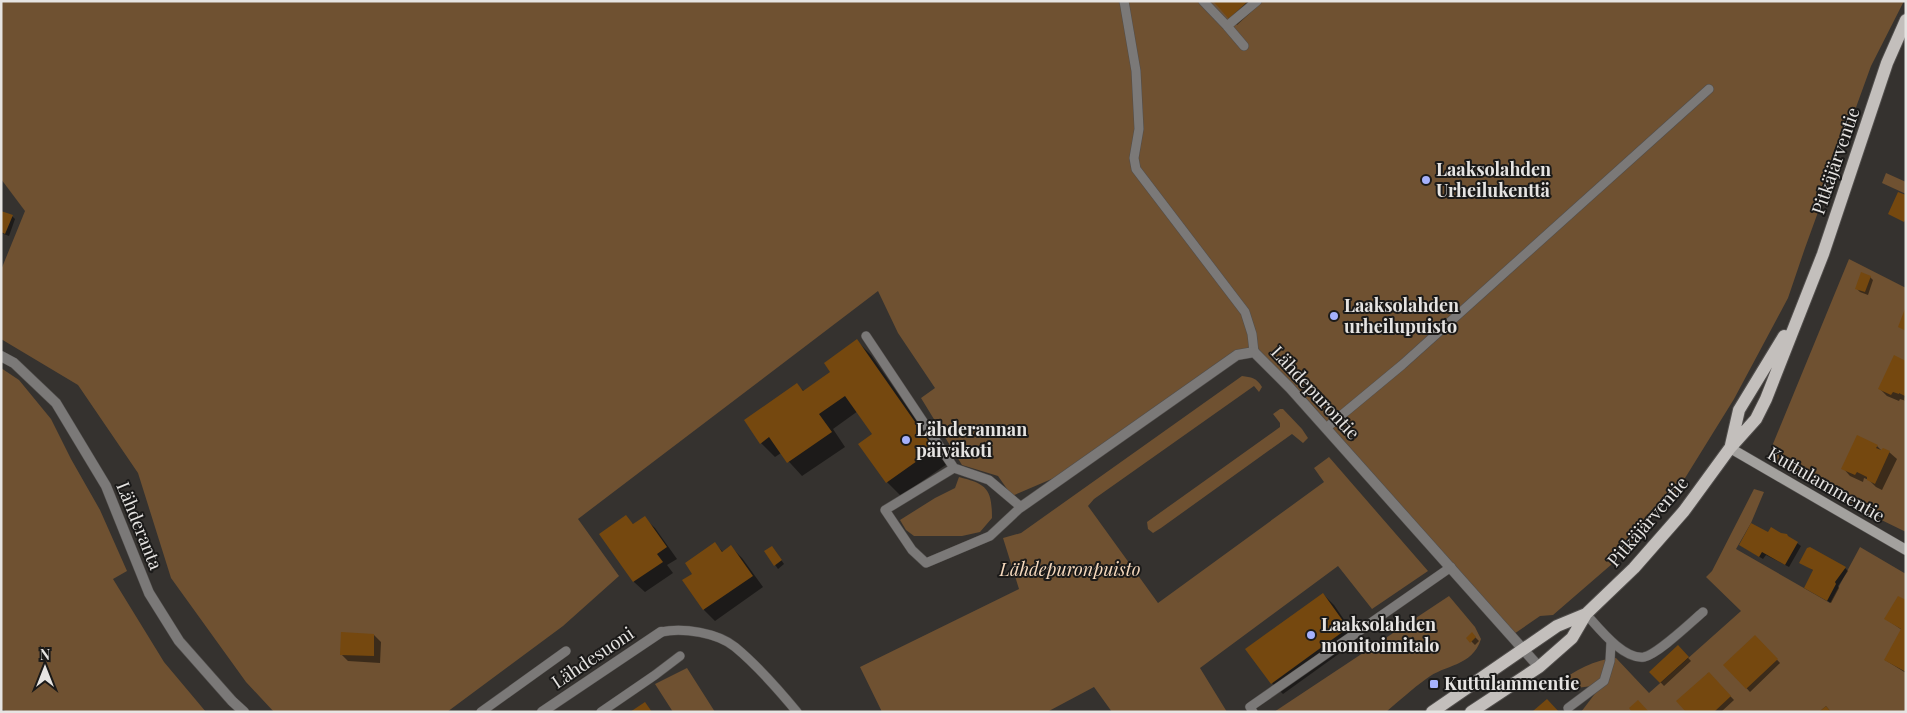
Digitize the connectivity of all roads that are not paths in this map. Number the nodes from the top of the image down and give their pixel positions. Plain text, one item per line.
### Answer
1 (1124, 1) edge
2 (1203, 1) edge
3 (1257, 1) edge
4 (1906, 20) edge
5 (1227, 26) junction
6 (1244, 46) dead end
7 (1709, 89) dead end
8 (1799, 313) junction
9 (866, 336) dead end
10 (1254, 352) junction
11 (1, 356) edge
12 (1326, 428) junction
13 (1730, 448) junction
14 (954, 468) junction
15 (1020, 507) junction
16 (1906, 550) edge
17 (1451, 567) junction
18 (1702, 612) dead end
19 (1586, 614) junction
20 (661, 632) joint
21 (1611, 642) junction
22 (1523, 648) junction
23 (566, 651) dead end
24 (680, 656) dead end
25 (1539, 667) junction
26 (1568, 708) dead end
27 (244, 712) edge
28 (481, 712) edge
29 (542, 712) edge
30 (601, 712) edge
31 (797, 712) edge
32 (1253, 712) edge
33 (1432, 712) edge
34 (1470, 712) edge

1 - 10 lane
2 - 5 lane
3 - 5 lane
4 - 8 main road, Pitkäjärventie
5 - 6 lane
7 - 12 lane
8 - 13 main road, Pitkäjärventie
8 - 13 main road, Pitkäjärventie
9 - 14 lane
10 - 12 street, Lähdepurontie
10 - 15 street, Lähdepurontie
11 - 27 street, Lähderanta
12 - 17 street, Lähdepurontie
13 - 16 street, Kuttulammentie
13 - 19 main road, Pitkäjärventie
14 - 15 lane
14 - 15 lane
17 - 22 street, Lähdepurontie
17 - 32 lane
18 - 21 lane
19 - 21 lane
19 - 22 main road, Pitkäjärventie
19 - 25 main road, Pitkäjärventie
20 - 29 street, Lähdesuoni
20 - 31 lane
21 - 26 lane
22 - 25 street, Lähdepurontie
22 - 33 main road, Pitkäjärventie
23 - 28 lane
24 - 30 lane
25 - 34 main road, Pitkäjärventie

